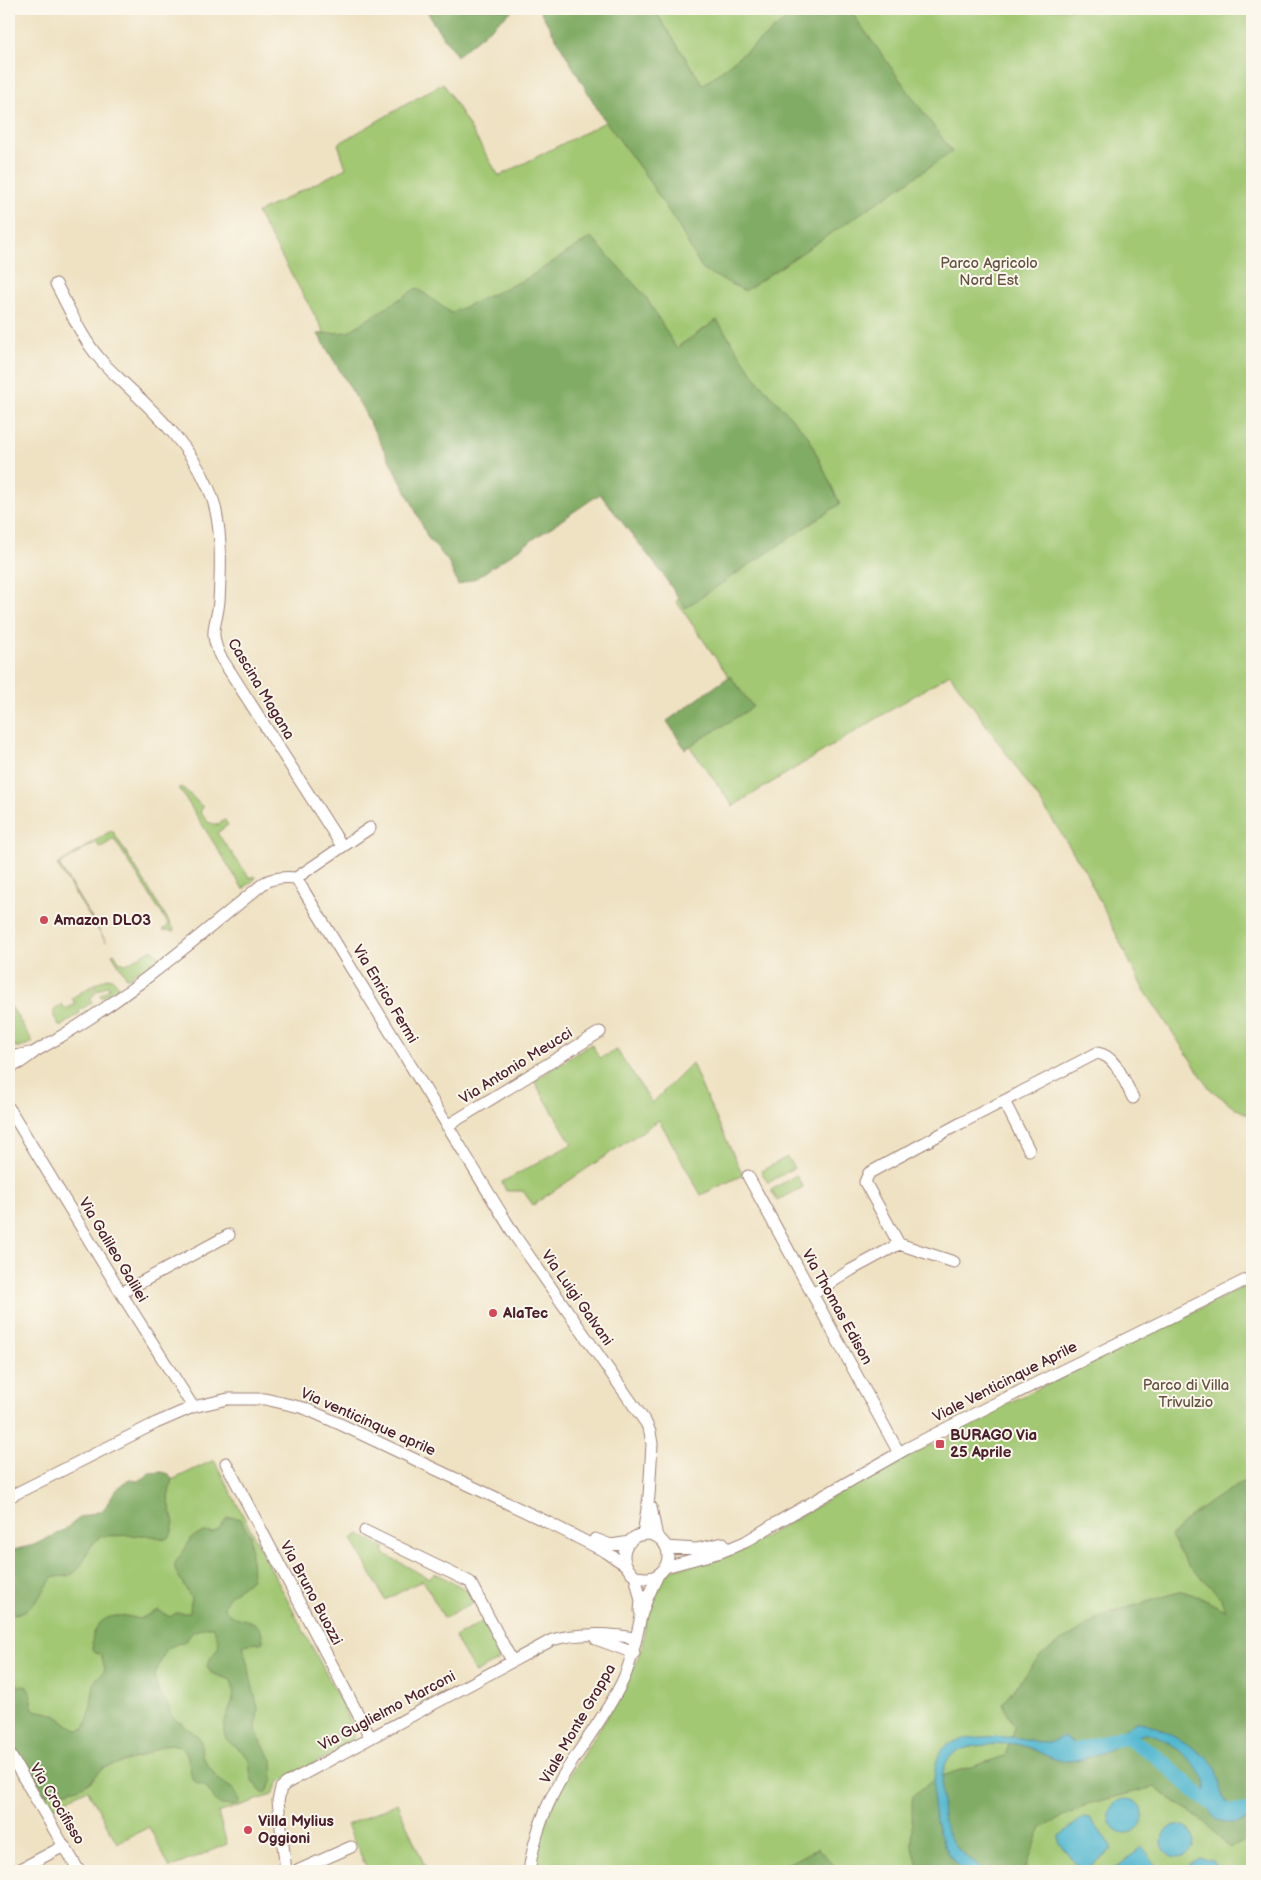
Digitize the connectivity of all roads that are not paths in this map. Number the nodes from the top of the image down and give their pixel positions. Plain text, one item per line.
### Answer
1 (56, 284) dead end
2 (370, 828) dead end
3 (342, 846) junction
4 (296, 878) junction
5 (600, 1032) dead end
6 (32, 1053) junction
7 (9, 1054) edge
8 (9, 1067) edge
9 (1133, 1098) dead end
10 (1004, 1100) junction
11 (9, 1108) edge
12 (447, 1126) junction
13 (1029, 1150) dead end
14 (748, 1176) dead end
15 (228, 1235) dead end
16 (899, 1244) junction
17 (954, 1262) dead end
18 (1252, 1277) edge
19 (121, 1293) junction
20 (813, 1294) junction
21 (193, 1407) junction
22 (899, 1453) junction
23 (226, 1463) dead end
24 (649, 1496) junction
25 (9, 1497) edge
26 (545, 1521) junction
27 (776, 1523) junction
28 (365, 1531) dead end
29 (643, 1535) junction
30 (657, 1537) junction
31 (630, 1542) junction
32 (666, 1547) junction
33 (631, 1570) junction
34 (662, 1571) junction
35 (640, 1620) junction
36 (587, 1636) junction
37 (636, 1639) junction
38 (634, 1653) junction
39 (512, 1662) junction
40 (370, 1737) junction
41 (9, 1753) edge
42 (62, 1847) junction
43 (351, 1847) dead end
44 (18, 1871) edge
45 (79, 1871) edge
46 (286, 1871) edge
47 (297, 1871) edge
48 (529, 1871) edge

1 - 3 street, Cascina Magana
2 - 3 street
3 - 4 street
4 - 6 street
4 - 12 street, Via Enrico Fermi
5 - 12 street, Via Antonio Meucci
6 - 7 street
6 - 8 street
9 - 10 street
10 - 13 street
10 - 16 street
11 - 19 street, Via Galileo Galilei
12 - 24 street, Via Luigi Galvani
14 - 20 street, Via Thomas Edison
15 - 19 street
16 - 17 street
16 - 20 street
18 - 22 street, Viale Venticinque Aprile
19 - 21 street, Via Galileo Galilei
20 - 22 street, Via Thomas Edison
21 - 25 street, Via venticinque aprile
21 - 26 street, Via venticinque aprile
22 - 27 street, Viale Venticinque Aprile
23 - 40 street, Via Bruno Buozzi
24 - 29 street, Via Luigi Galvani
24 - 30 street, Via Luigi Galvani
26 - 31 street, Via venticinque aprile
26 - 33 street, Via venticinque aprile
27 - 32 street, Viale Venticinque Aprile
27 - 34 street, Viale Venticinque Aprile
28 - 39 street
29 - 30 street
29 - 31 street
30 - 32 street
31 - 33 street
32 - 34 street
33 - 34 street
33 - 35 street, Viale Monte Grappa
34 - 35 street, Viale Monte Grappa
35 - 37 street, Viale Monte Grappa
36 - 37 street, Via Guglielmo Marconi
36 - 38 street, Via Guglielmo Marconi
36 - 39 street, Via Guglielmo Marconi
37 - 38 street, Viale Monte Grappa
38 - 48 street, Viale Monte Grappa
39 - 40 street, Via Guglielmo Marconi
40 - 46 street, Via Guglielmo Marconi
41 - 42 street, Via Crocifisso
42 - 44 street
42 - 45 street, Via Crocifisso
43 - 47 street

